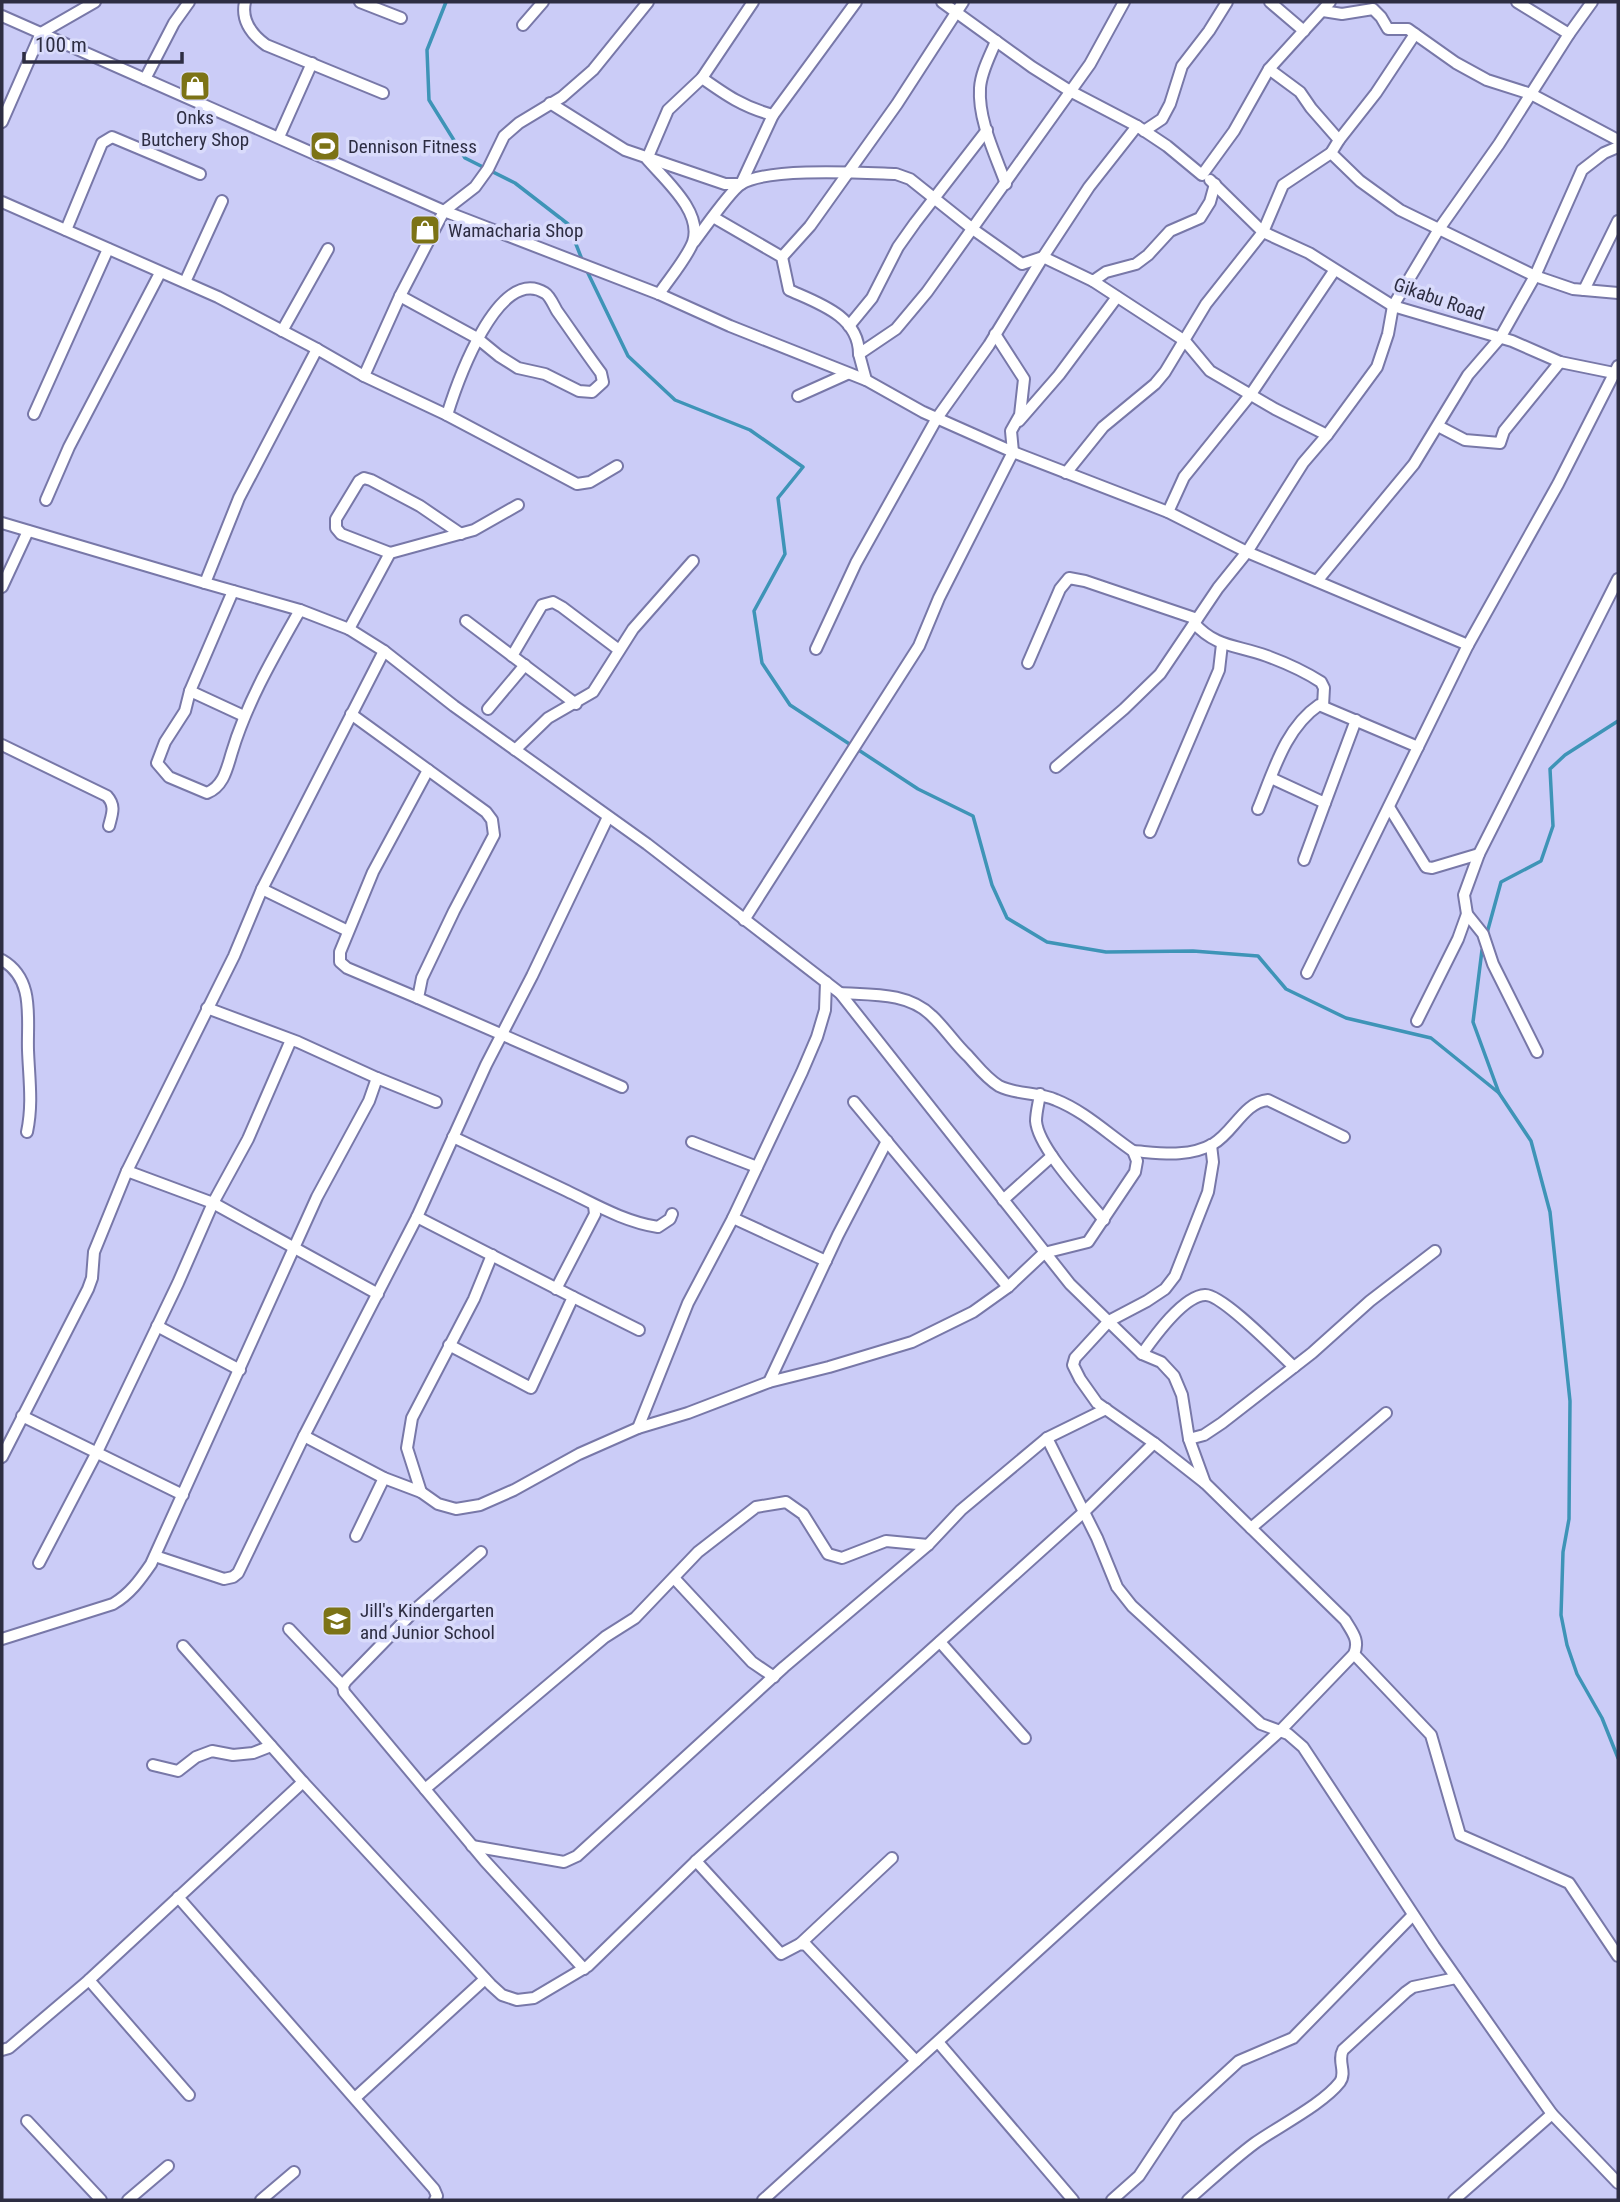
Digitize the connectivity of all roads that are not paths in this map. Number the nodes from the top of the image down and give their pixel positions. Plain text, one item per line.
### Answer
1 (189, 2) edge
2 (245, 2) edge
3 (360, 2) edge
4 (543, 2) edge
5 (648, 2) edge
6 (753, 2) edge
7 (856, 2) edge
8 (942, 2) edge
9 (963, 2) edge
10 (1124, 2) edge
11 (1227, 2) edge
12 (1270, 2) edge
13 (1330, 2) edge
14 (1517, 2) edge
15 (1592, 2) edge
16 (87, 4) edge
17 (1323, 12) junction
18 (955, 13) junction
19 (2, 16) edge
20 (401, 18) dead end
21 (523, 25) dead end
22 (1304, 31) junction
23 (41, 33) junction
24 (1415, 34) junction
25 (1569, 34) junction
26 (996, 41) junction
27 (312, 64) junction
28 (1269, 69) junction
29 (702, 78) junction
30 (145, 79) junction
31 (1070, 91) junction
32 (383, 93) dead end
33 (1531, 94) junction
34 (550, 103) junction
35 (773, 115) junction
36 (2, 122) edge
37 (1140, 129) junction
38 (987, 130) junction
39 (279, 137) junction
40 (1339, 140) junction
41 (1618, 140) edge
42 (1618, 147) edge
43 (1331, 153) junction
44 (647, 159) junction
45 (847, 172) junction
46 (200, 174) dead end
47 (1202, 175) junction
48 (741, 184) junction
49 (1006, 184) junction
50 (1215, 184) junction
51 (937, 194) junction
52 (222, 201) dead end
53 (5, 207) edge
54 (444, 211) junction
55 (713, 217) junction
56 (1618, 221) edge
57 (1439, 229) junction
58 (66, 230) junction
59 (974, 230) junction
60 (1263, 232) junction
61 (692, 244) junction
62 (108, 249) junction
63 (328, 249) dead end
64 (782, 257) junction
65 (1043, 257) junction
66 (1334, 271) junction
67 (160, 273) junction
68 (1535, 276) junction
69 (1093, 281) junction
70 (185, 282) junction
71 (1584, 290) junction
72 (1618, 293) edge
73 (659, 294) junction
74 (400, 296) junction
75 (1117, 297) junction
76 (1393, 306) junction
77 (849, 326) junction
78 (282, 331) junction
79 (995, 334) junction
80 (477, 338) junction
81 (1500, 338) junction
82 (1185, 341) junction
83 (317, 348) junction
84 (859, 354) junction
85 (1560, 362) junction
86 (1616, 369) edge
87 (847, 374) junction
88 (364, 376) junction
89 (1024, 379) junction
90 (866, 380) junction
91 (1047, 390) junction
92 (1251, 394) junction
93 (798, 396) dead end
94 (34, 414) dead end
95 (447, 415) junction
96 (937, 418) junction
97 (1438, 426) junction
98 (1011, 431) junction
99 (1327, 435) junction
100 (1013, 452) junction
101 (617, 466) dead end
102 (1066, 473) junction
103 (46, 500) dead end
104 (518, 505) dead end
105 (1168, 512) junction
106 (2, 523) edge
107 (28, 531) junction
108 (461, 534) junction
109 (1247, 552) junction
110 (390, 553) junction
111 (693, 561) dead end
112 (1618, 579) edge
113 (1317, 581) junction
114 (205, 583) junction
115 (2, 587) edge
116 (233, 591) junction
117 (300, 610) junction
118 (466, 621) dead end
119 (1195, 621) junction
120 (349, 629) junction
121 (1222, 644) junction
122 (1468, 645) junction
123 (816, 649) dead end
124 (619, 650) junction
125 (384, 651) junction
126 (512, 656) junction
127 (1028, 663) dead end
128 (524, 665) junction
129 (190, 691) junction
130 (576, 704) junction
131 (1323, 706) junction
132 (488, 709) dead end
133 (351, 714) junction
134 (244, 716) junction
135 (1356, 720) junction
136 (2, 745) edge
137 (1418, 747) junction
138 (515, 750) junction
139 (1056, 767) dead end
140 (428, 770) junction
141 (1271, 778) junction
142 (1325, 803) junction
143 (1389, 807) junction
144 (1258, 809) dead end
145 (608, 817) junction
146 (109, 825) dead end
147 (1150, 832) dead end
148 (1479, 854) junction
149 (1304, 860) dead end
150 (262, 889) junction
151 (1467, 914) junction
152 (744, 920) junction
153 (348, 931) junction
154 (2, 960) edge
155 (1307, 973) dead end
156 (826, 982) junction
157 (840, 993) junction
158 (418, 998) junction
159 (207, 1008) junction
160 (1417, 1021) dead end
161 (502, 1036) junction
162 (291, 1040) junction
163 (1537, 1052) dead end
164 (377, 1078) junction
165 (622, 1087) dead end
166 (1040, 1094) junction
167 (436, 1102) dead end
168 (854, 1102) dead end
169 (27, 1132) dead end
170 (453, 1137) junction
171 (1344, 1137) dead end
172 (887, 1141) junction
173 (692, 1142) dead end
174 (1211, 1145) junction
175 (1133, 1151) junction
176 (1052, 1156) junction
177 (757, 1167) junction
178 (127, 1171) junction
179 (1003, 1200) junction
180 (213, 1203) junction
181 (594, 1206) junction
182 (672, 1214) dead end
183 (417, 1217) junction
184 (733, 1218) junction
185 (1104, 1220) junction
186 (295, 1248) junction
187 (1435, 1251) dead end
188 (1044, 1253) junction
189 (492, 1255) junction
190 (826, 1261) junction
191 (1008, 1287) junction
192 (556, 1289) junction
193 (378, 1294) junction
194 (573, 1297) junction
195 (1109, 1321) junction
196 (156, 1326) junction
197 (639, 1330) dead end
198 (449, 1345) junction
199 (1142, 1354) junction
200 (1294, 1367) junction
201 (240, 1370) junction
202 (769, 1382) junction
203 (1106, 1409) junction
204 (1386, 1413) dead end
205 (22, 1416) junction
206 (638, 1428) junction
207 (304, 1436) junction
208 (1047, 1438) junction
209 (1189, 1439) junction
210 (1154, 1443) junction
211 (97, 1452) junction
212 (2, 1457) edge
213 (384, 1478) junction
214 (1205, 1483) junction
215 (421, 1492) junction
216 (183, 1495) junction
217 (1084, 1512) junction
218 (1251, 1528) junction
219 (356, 1536) dead end
220 (928, 1545) junction
221 (481, 1552) dead end
222 (155, 1556) junction
223 (39, 1563) dead end
224 (674, 1578) junction
225 (289, 1629) dead end
226 (2, 1639) edge
227 (940, 1642) junction
228 (183, 1646) dead end
229 (1354, 1654) junction
230 (774, 1677) junction
231 (343, 1686) junction
232 (1280, 1731) junction
233 (1025, 1738) dead end
234 (271, 1746) junction
235 (153, 1765) dead end
236 (303, 1782) junction
237 (425, 1789) junction
238 (472, 1846) junction
239 (892, 1858) dead end
240 (696, 1861) junction
241 (177, 1898) junction
242 (1413, 1915) junction
243 (800, 1944) junction
244 (1618, 1956) edge
245 (584, 1969) junction
246 (1456, 1978) junction
247 (485, 1979) junction
248 (89, 1980) junction
249 (938, 2042) junction
250 (2, 2050) edge
251 (916, 2061) junction
252 (189, 2095) dead end
253 (355, 2098) junction
254 (1552, 2114) junction
255 (27, 2121) dead end
256 (168, 2166) dead end
257 (294, 2172) dead end
258 (1618, 2183) edge
259 (101, 2200) edge
260 (128, 2200) edge
261 (261, 2200) edge
262 (435, 2200) edge
263 (762, 2200) edge
264 (1073, 2200) edge
265 (1112, 2200) edge
266 (1188, 2200) edge
267 (1454, 2200) edge

1 - 30 street
2 - 27 street
3 - 20 street
4 - 21 street
5 - 34 street
6 - 29 street
7 - 35 street
8 - 18 street
9 - 18 street
10 - 31 street
11 - 37 street
12 - 22 street
13 - 17 street
14 - 25 street
15 - 25 street
16 - 23 street
17 - 22 street
17 - 24 street
18 - 26 street
18 - 45 street
19 - 23 street
22 - 28 street
23 - 30 street
23 - 36 street
24 - 33 street
24 - 40 street
25 - 33 street
26 - 31 street
26 - 38 street
27 - 32 street
27 - 39 street
28 - 40 street
28 - 47 street
29 - 35 street
29 - 44 street
30 - 39 street
31 - 37 street
31 - 49 street
33 - 41 street
33 - 57 street
34 - 44 street
34 - 54 street
35 - 48 street
37 - 47 street
37 - 65 street
38 - 49 street
38 - 51 street
39 - 54 street
40 - 43 street
42 - 68 street
43 - 57 street
43 - 60 street
44 - 48 street
44 - 61 street
45 - 48 street
45 - 51 street
45 - 64 street
46 - 58 street
47 - 50 street
48 - 55 street
49 - 59 street
50 - 60 street
50 - 69 street
51 - 59 street
51 - 77 street
52 - 70 street
53 - 58 street
54 - 73 street
54 - 74 street
55 - 61 street
55 - 64 street
56 - 71 street
57 - 68 street
57 - 76 street
58 - 62 street
59 - 65 street
59 - 84 street
60 - 66 street, Gikabu Road
60 - 82 street
61 - 73 street
62 - 67 street
62 - 94 street
63 - 78 street
64 - 77 street
65 - 69 street
65 - 79 street
66 - 76 street, Gikabu Road
66 - 92 street
67 - 70 street
67 - 103 street
68 - 71 street
68 - 81 street
69 - 75 street
70 - 78 street
71 - 72 street
73 - 87 street
74 - 80 street
74 - 88 street
75 - 82 street
75 - 91 street
76 - 81 street, Gikabu Road
76 - 99 street
77 - 84 street
78 - 83 street
79 - 89 street
79 - 96 street
80 - 80 street
80 - 95 street
81 - 85 street, Gikabu Road
81 - 97 street
82 - 92 street
82 - 102 street
83 - 88 street
83 - 114 street
84 - 90 street
85 - 86 street, Gikabu Road
85 - 97 street
86 - 122 street
87 - 90 street
87 - 93 street
88 - 95 street
89 - 91 street
89 - 98 street
90 - 96 street
91 - 98 street
92 - 99 street
92 - 105 street
95 - 101 street
96 - 100 street
96 - 123 street
97 - 113 street
98 - 100 street
99 - 109 street
100 - 102 street
100 - 152 street
102 - 105 street
104 - 108 street
105 - 109 street
106 - 107 street
107 - 114 street
107 - 115 street
108 - 110 street
108 - 110 street
109 - 113 street
109 - 119 street
110 - 120 street
111 - 124 street
112 - 148 street
113 - 122 street
114 - 116 street
116 - 117 street
116 - 129 street
117 - 120 street
117 - 134 street
118 - 126 street
119 - 121 street
119 - 127 street
119 - 139 street
120 - 125 street
121 - 131 street
121 - 147 street
122 - 137 street
124 - 126 street
124 - 130 street
125 - 133 street
125 - 138 street
126 - 128 street
128 - 130 street
128 - 132 street
129 - 134 street
129 - 134 street
130 - 138 street
131 - 135 street
131 - 141 street
133 - 140 street
133 - 150 street
135 - 137 street
135 - 142 street
136 - 146 street
137 - 143 street
138 - 145 street
140 - 153 street
140 - 158 street
141 - 142 street
141 - 144 street
142 - 149 street
143 - 148 street
143 - 155 street
145 - 152 street
145 - 161 street
148 - 151 street
150 - 153 street
150 - 159 street
151 - 160 street
151 - 163 street
152 - 156 street
153 - 158 street
154 - 169 street
156 - 157 street
156 - 177 street
157 - 166 street
157 - 179 street
158 - 161 street
159 - 162 street
159 - 178 street
161 - 165 street
161 - 170 street
162 - 164 street
162 - 180 street
164 - 167 street
164 - 186 street
166 - 175 street
166 - 176 street
168 - 172 street
170 - 181 street
170 - 183 street
171 - 174 street
172 - 190 street
172 - 191 street
173 - 177 street
174 - 175 street
174 - 195 street
175 - 185 street
176 - 179 street
176 - 185 street
177 - 184 street
178 - 180 street
178 - 205 street
179 - 188 street
180 - 186 street
180 - 196 street
181 - 182 street
181 - 192 street
183 - 189 street
183 - 193 street
184 - 190 street
184 - 206 street
185 - 188 street
186 - 193 street
186 - 201 street
187 - 200 street
188 - 191 street
188 - 195 street
189 - 192 street
189 - 198 street
190 - 202 street
191 - 202 street
192 - 194 street
193 - 207 street
194 - 197 street
194 - 198 street
195 - 199 street
195 - 203 street
196 - 201 street
196 - 211 street
198 - 215 street
199 - 200 street
199 - 209 street
200 - 209 street
201 - 216 street
202 - 206 street
203 - 208 street
203 - 210 street
204 - 218 street
205 - 211 street
205 - 212 street
206 - 215 street
207 - 213 street
207 - 222 street
208 - 217 street
208 - 220 street
209 - 214 street
210 - 214 street
210 - 217 street
211 - 216 street
211 - 223 street
213 - 215 street
213 - 219 street
214 - 218 street
216 - 222 street
217 - 227 street
217 - 232 street
218 - 229 street
220 - 224 street
220 - 230 street
221 - 231 street
222 - 226 street
224 - 230 street
224 - 237 street
225 - 231 street
227 - 233 street
227 - 240 street
228 - 234 street
229 - 232 street
229 - 244 street
230 - 238 street
231 - 237 street
232 - 242 street
232 - 249 street
234 - 235 street
234 - 236 street
236 - 241 street
236 - 247 street
237 - 238 street
238 - 245 street
239 - 243 street
240 - 243 street
240 - 245 street
241 - 248 street
241 - 253 street
242 - 246 street
242 - 265 street
243 - 251 street
245 - 247 street
246 - 254 street
246 - 266 street
247 - 253 street
248 - 250 street
248 - 252 street
249 - 251 street
249 - 264 street
251 - 263 street
253 - 262 street
254 - 258 street
254 - 267 street
255 - 259 street
256 - 260 street
257 - 261 street

